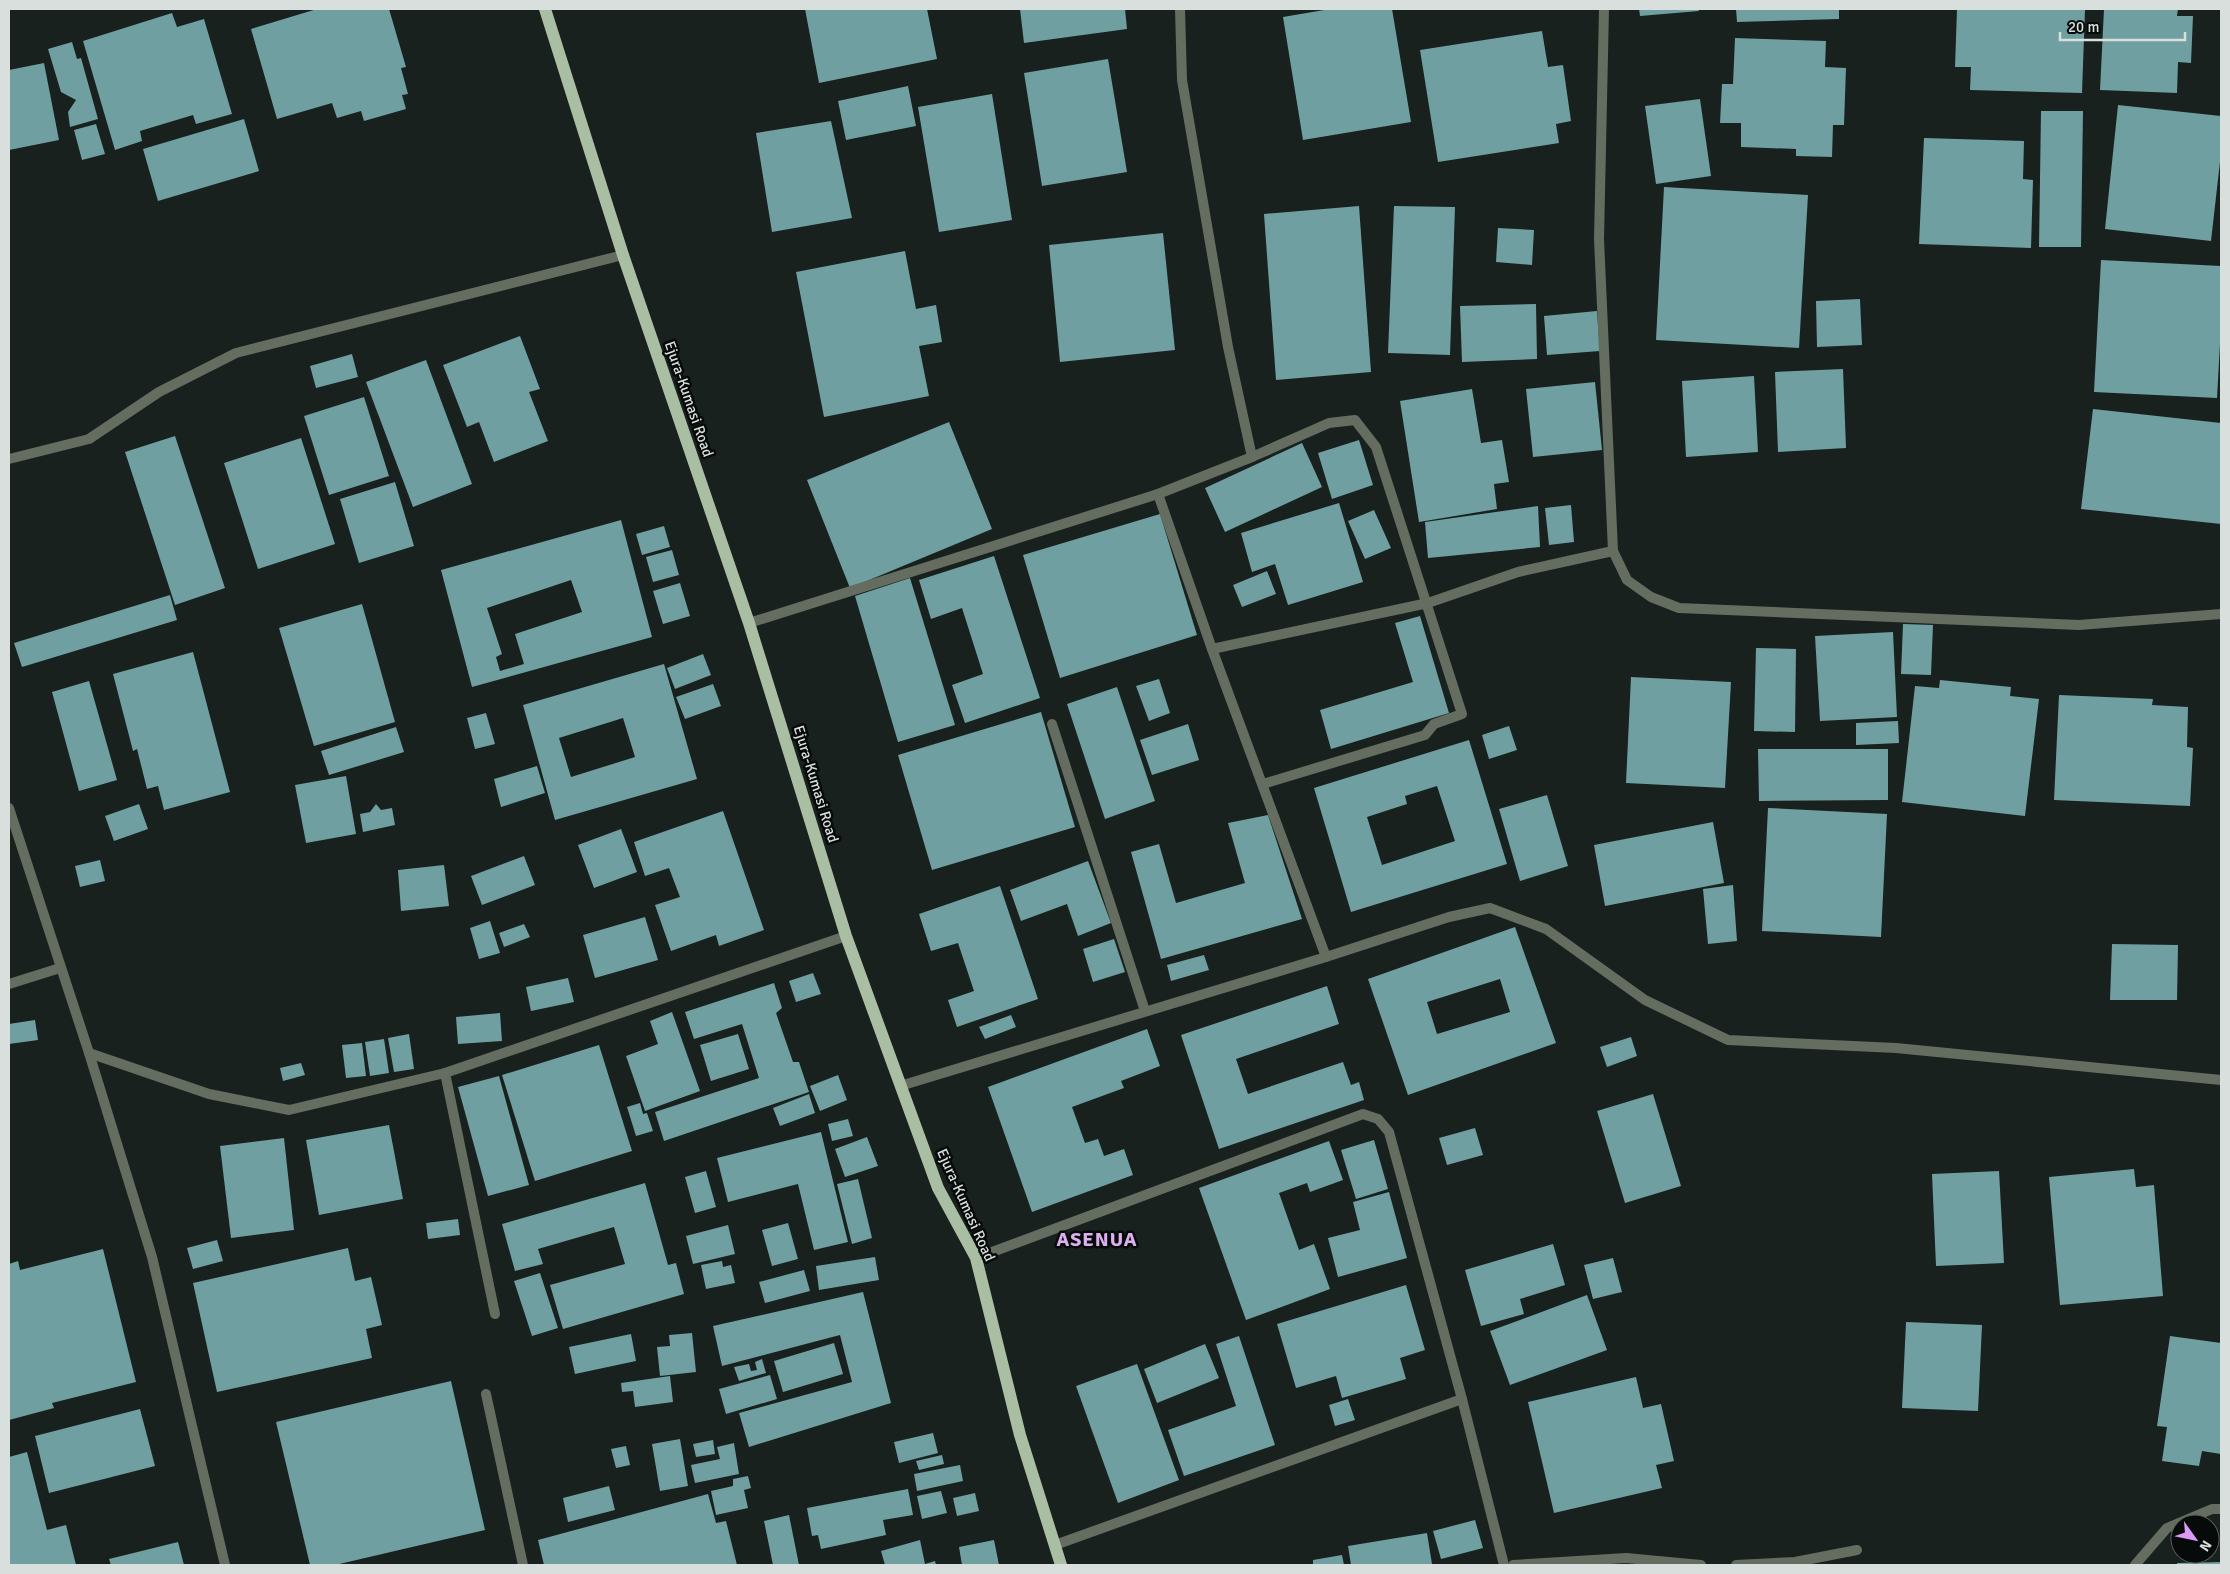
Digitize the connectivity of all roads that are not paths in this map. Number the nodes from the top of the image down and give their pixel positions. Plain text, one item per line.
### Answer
1 (544, 9) edge
2 (1180, 9) edge
3 (1604, 9) edge
4 (623, 255) junction
5 (1252, 457) junction
6 (9, 459) edge
7 (1158, 494) junction
8 (1613, 551) junction
9 (1428, 603) junction
10 (2221, 614) edge
11 (749, 623) junction
12 (1212, 649) junction
13 (1052, 724) dead end
14 (1263, 784) junction
15 (9, 808) edge
16 (846, 936) junction
17 (1326, 957) junction
18 (60, 968) junction
19 (9, 984) edge
20 (1144, 1011) junction
21 (89, 1053) junction
22 (445, 1074) junction
23 (2221, 1080) edge
24 (900, 1086) junction
25 (976, 1258) junction
26 (496, 1314) dead end
27 (486, 1394) dead end
28 (1462, 1399) junction
29 (2221, 1509) edge
30 (1055, 1545) junction
31 (1857, 1550) dead end
32 (225, 1565) edge
33 (523, 1565) edge
34 (1060, 1565) edge
35 (1504, 1565) edge
36 (1513, 1565) edge
37 (1701, 1565) edge
38 (1736, 1565) edge
39 (2135, 1565) edge

1 - 4 main road, Ejura-Kumasi Road
2 - 5 street
3 - 8 street
4 - 6 street
4 - 11 main road, Ejura-Kumasi Road
5 - 7 street
5 - 9 street
7 - 11 street
7 - 12 street
8 - 9 street
8 - 10 street
9 - 12 street
9 - 14 street
11 - 16 main road, Ejura-Kumasi Road
12 - 14 street
13 - 20 street
14 - 17 street
15 - 18 street
16 - 22 street
16 - 24 main road, Ejura-Kumasi Road
17 - 20 street
17 - 23 street
18 - 19 street
18 - 21 street
20 - 24 street
21 - 22 street
21 - 32 street
22 - 26 street
24 - 25 main road, Ejura-Kumasi Road
25 - 28 street
25 - 30 main road, Ejura-Kumasi Road
27 - 33 street
28 - 30 street
28 - 35 street
29 - 39 street
30 - 34 main road, Ejura-Kumasi Road
31 - 38 street
36 - 37 street

